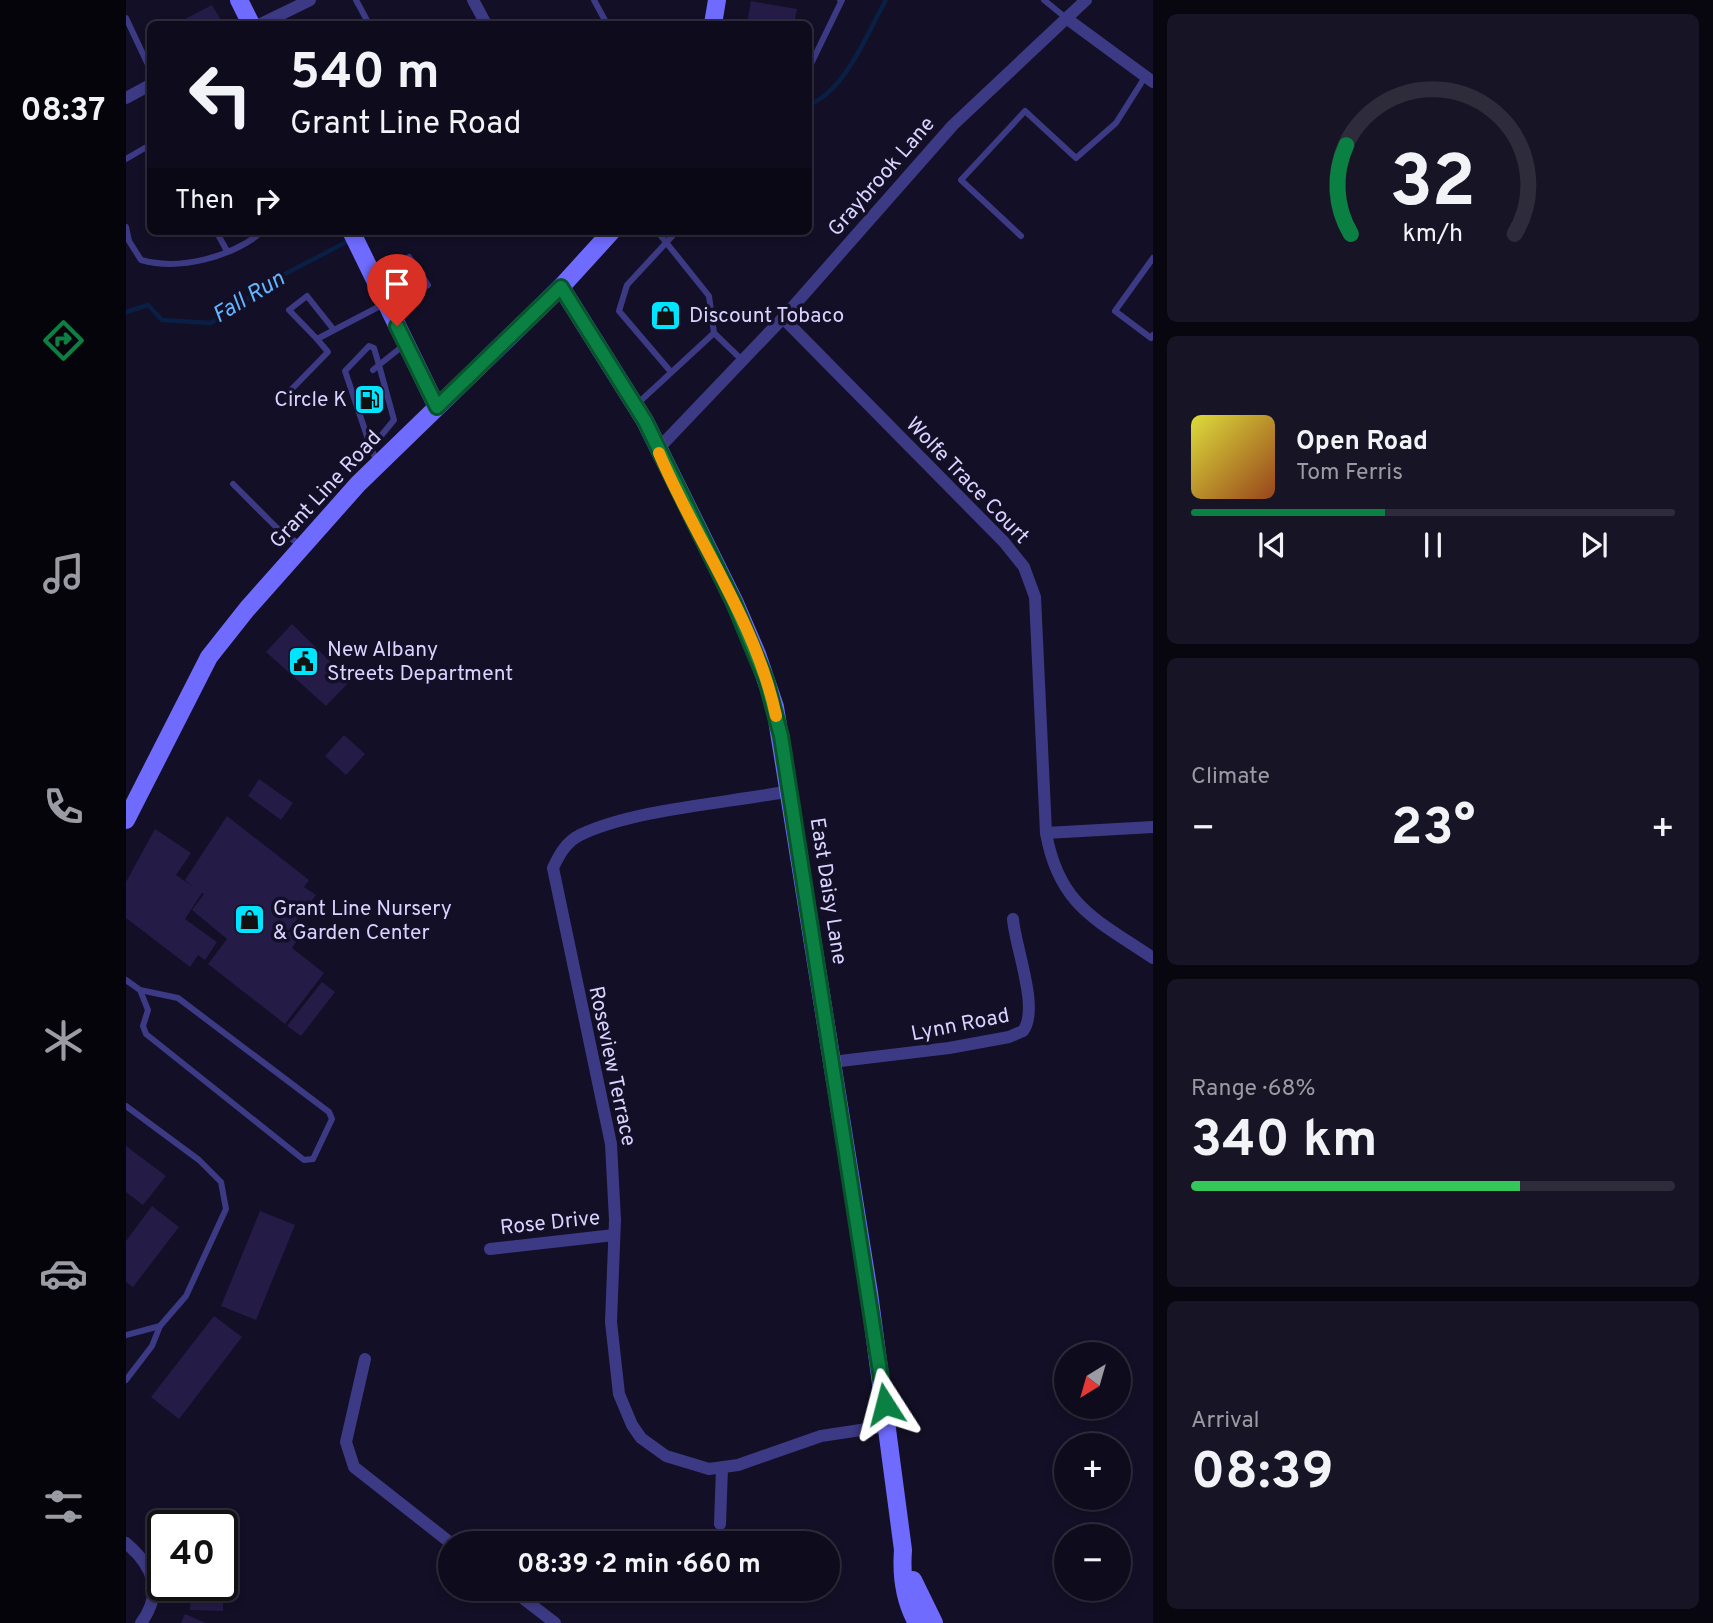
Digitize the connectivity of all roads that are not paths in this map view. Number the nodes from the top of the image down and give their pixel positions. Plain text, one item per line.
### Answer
1 (239, 0) edge
2 (310, 0) edge
3 (356, 0) edge
4 (473, 0) edge
5 (594, 0) edge
6 (718, 0) edge
7 (842, 0) edge
8 (1044, 0) edge
9 (1086, 0) edge
10 (126, 18) edge
11 (1066, 18) junction
12 (250, 21) edge
13 (267, 21) edge
14 (367, 21) edge
15 (484, 21) edge
16 (605, 21) edge
17 (714, 21) edge
18 (812, 62) edge
19 (147, 63) edge
20 (1149, 80) edge
21 (147, 87) edge
22 (126, 98) edge
23 (147, 147) edge
24 (126, 159) edge
25 (126, 227) edge
26 (127, 235) edge
27 (218, 235) edge
28 (257, 235) edge
29 (353, 235) edge
30 (608, 235) edge
31 (661, 235) edge
32 (673, 235) edge
33 (1021, 236) dead end
34 (668, 241) junction
35 (228, 251) junction
36 (1153, 258) edge
37 (374, 279) junction
38 (561, 287) junction
39 (387, 305) junction
40 (783, 318) junction
41 (334, 330) junction
42 (714, 333) junction
43 (1153, 335) edge
44 (317, 339) junction
45 (406, 343) junction
46 (742, 360) junction
47 (376, 368) junction
48 (671, 372) junction
49 (286, 395) dead end
50 (636, 406) junction
51 (437, 407) junction
52 (658, 449) junction
53 (374, 456) junction
54 (233, 484) dead end
55 (301, 547) junction
56 (790, 791) junction
57 (126, 820) edge
58 (1153, 827) edge
59 (1046, 833) junction
60 (1013, 919) dead end
61 (1153, 958) edge
62 (126, 980) edge
63 (139, 990) junction
64 (832, 1062) junction
65 (126, 1107) edge
66 (614, 1234) junction
67 (490, 1249) dead end
68 (160, 1326) junction
69 (126, 1335) edge
70 (365, 1359) dead end
71 (126, 1380) edge
72 (887, 1426) junction
73 (722, 1468) junction
74 (720, 1524) dead end
75 (438, 1533) edge
76 (126, 1543) edge
77 (903, 1550) junction
78 (527, 1601) edge
79 (142, 1623) edge
80 (555, 1623) edge
81 (917, 1623) edge
82 (934, 1623) edge

1 - 12 street
2 - 13 street
3 - 14 lane
4 - 15 street
5 - 16 lane
6 - 17 street
7 - 18 lane
8 - 11 lane
9 - 11 street, Graybrook Lane
10 - 19 lane
11 - 20 street
11 - 40 street, Graybrook Lane
20 - 33 lane
21 - 22 street
23 - 24 lane
25 - 26 lane
26 - 35 lane
27 - 35 lane
28 - 35 lane
29 - 37 street
30 - 38 street, Grant Line Road
31 - 34 lane
32 - 34 lane
34 - 42 lane
34 - 48 lane
36 - 43 lane
37 - 39 street
37 - 39 lane
38 - 50 street, East Daisy Lane
38 - 51 street, Grant Line Road
39 - 41 lane
39 - 45 street
40 - 46 street, Graybrook Lane
40 - 59 street, Wolfe Trace Court
41 - 44 lane
41 - 44 lane
42 - 46 lane
42 - 48 lane
44 - 49 lane
45 - 47 lane
45 - 51 street
46 - 52 street, Graybrook Lane
47 - 53 lane
47 - 53 lane
48 - 50 lane
50 - 52 street, East Daisy Lane
51 - 53 street, Grant Line Road
52 - 56 street, East Daisy Lane
53 - 55 street, Grant Line Road
54 - 55 lane
55 - 57 street, Grant Line Road
56 - 64 street, East Daisy Lane
56 - 66 street, Roseview Terrace
58 - 59 street
59 - 61 street, Wolfe Trace Court
60 - 64 street, Lynn Road
62 - 63 lane
63 - 63 lane
64 - 72 street, East Daisy Lane
65 - 68 lane
66 - 67 street, Rose Drive
66 - 73 street, Roseview Terrace
68 - 69 lane
68 - 71 lane
70 - 75 street
72 - 73 street, Roseview Terrace
72 - 77 street, East Daisy Lane
73 - 74 street
76 - 79 street
77 - 81 street, East Daisy Lane
77 - 82 street, East Daisy Lane
78 - 80 street

